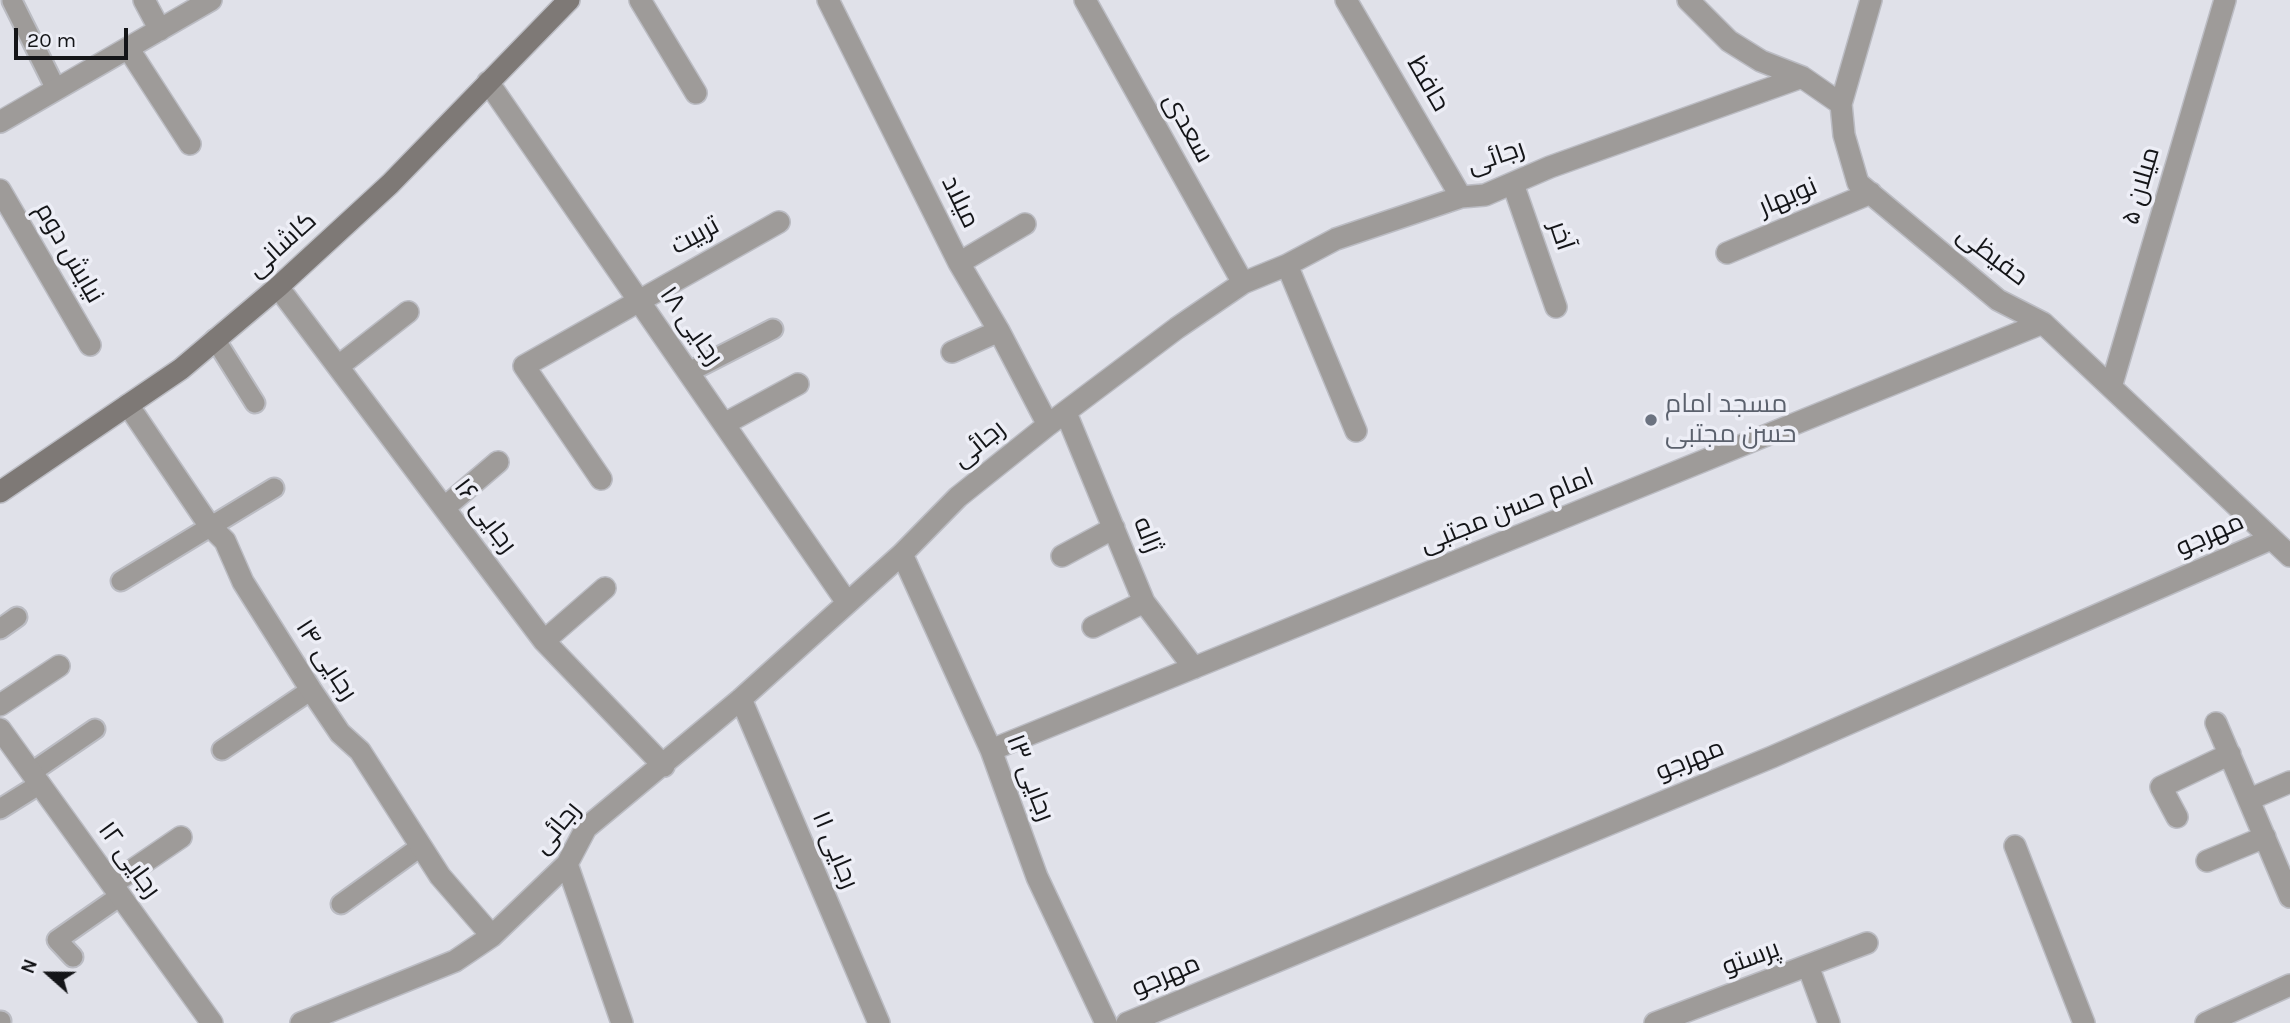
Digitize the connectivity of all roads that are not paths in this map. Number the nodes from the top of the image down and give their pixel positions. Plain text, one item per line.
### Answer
1 (144, 0) edge
2 (211, 0) edge
3 (569, 0) edge
4 (640, 0) edge
5 (828, 0) edge
6 (1086, 0) edge
7 (1688, 0) edge
8 (1871, 0) edge
9 (2225, 0) edge
10 (12, 1) edge
11 (1353, 2) edge
12 (160, 30) junction
13 (128, 48) junction
14 (1802, 76) junction
15 (488, 82) junction
16 (56, 89) junction
17 (696, 93) dead end
18 (1841, 104) junction
19 (0, 121) edge
20 (190, 144) dead end
21 (1513, 184) junction
22 (0, 190) edge
23 (1871, 193) junction
24 (1461, 197) junction
25 (779, 222) dead end
26 (1026, 224) dead end
27 (1727, 253) dead end
28 (959, 263) junction
29 (1287, 265) junction
30 (1243, 283) junction
31 (278, 287) junction
32 (638, 299) junction
33 (1556, 307) dead end
34 (408, 312) dead end
35 (2043, 323) junction
36 (773, 329) dead end
37 (999, 331) junction
38 (215, 339) junction
39 (90, 345) dead end
40 (952, 352) dead end
41 (340, 365) junction
42 (689, 372) junction
43 (798, 384) dead end
44 (2111, 387) junction
45 (255, 403) dead end
46 (128, 405) junction
47 (1066, 413) junction
48 (724, 424) junction
49 (1048, 425) junction
50 (1356, 431) dead end
51 (498, 462) dead end
52 (601, 479) dead end
53 (274, 488) dead end
54 (0, 492) edge
55 (444, 508) junction
56 (209, 525) junction
57 (1114, 528) junction
58 (2271, 539) junction
59 (902, 554) junction
60 (1062, 556) dead end
61 (2290, 556) edge
62 (121, 581) dead end
63 (605, 588) dead end
64 (846, 601) junction
65 (1144, 602) junction
66 (17, 617) dead end
67 (1093, 626) dead end
68 (0, 629) edge
69 (544, 641) junction
70 (59, 666) dead end
71 (1194, 668) junction
72 (311, 690) junction
73 (741, 699) junction
74 (0, 705) edge
75 (2216, 723) dead end
76 (0, 729) edge
77 (94, 729) dead end
78 (222, 750) dead end
79 (991, 750) junction
80 (2230, 754) junction
81 (8, 757) edge
82 (663, 766) junction
83 (36, 778) junction
84 (2290, 782) edge
85 (2250, 799) junction
86 (0, 809) edge
87 (2176, 817) dead end
88 (181, 837) dead end
89 (2265, 837) junction
90 (2015, 846) dead end
91 (420, 847) junction
92 (2207, 861) dead end
93 (567, 864) junction
94 (116, 890) junction
95 (2290, 897) edge
96 (341, 904) dead end
97 (492, 936) junction
98 (1867, 943) dead end
99 (73, 957) dead end
100 (1808, 967) junction
101 (2289, 989) edge
102 (1150, 1018) edge
103 (212, 1023) edge
104 (301, 1023) edge
105 (622, 1023) edge
106 (878, 1023) edge
107 (1106, 1023) edge
108 (1127, 1023) edge
109 (1654, 1023) edge
110 (1829, 1023) edge
111 (2084, 1023) edge
112 (2206, 1023) edge

1 - 12 street
2 - 12 street
3 - 15 street, کاشانی
4 - 17 street
5 - 28 street, میلاد
6 - 30 street, سعدی
7 - 14 street
8 - 18 street
9 - 44 street, میلان ۵
10 - 16 lane
11 - 24 street, حافظ
12 - 13 street
13 - 16 street
13 - 20 street
14 - 18 street
14 - 21 street, رجائی
15 - 31 street, کاشانی
15 - 32 street, رجایی ۱۸
16 - 19 street
18 - 23 street, حفیظی
21 - 24 street, رجائی
21 - 33 street, آخر
22 - 39 street, نیایش دوم
23 - 27 street, نوبهار
23 - 35 street, حفیظی
24 - 29 street, رجائی
25 - 32 street, تربیت
26 - 28 street
28 - 37 street, میلاد
29 - 30 street, رجائی
29 - 50 street
30 - 47 street, رجائی
31 - 38 street, کاشانی
31 - 41 street, رجایی ۱۶
32 - 42 street, رجایی ۱۸
32 - 52 street, تربیت
34 - 41 street
35 - 44 street, حفیظی
35 - 71 street, امام حسن مجتبی
36 - 42 lane
37 - 40 street
37 - 49 street, میلاد
38 - 45 lane
38 - 46 street, کاشانی
41 - 55 street, رجایی ۱۶
42 - 48 street, رجایی ۱۸
43 - 48 street
44 - 58 street, حفیظی
46 - 54 street, کاشانی
46 - 56 street, رجایی ۱۴
47 - 49 street, رجائی
47 - 57 street, ژاله
48 - 64 street, رجایی ۱۸
49 - 59 street, رجائی
51 - 55 street
53 - 56 lane
55 - 69 street, رجایی ۱۶
56 - 62 lane
56 - 72 street, رجایی ۱۴
57 - 60 street
57 - 65 street, ژاله
58 - 61 street, حفیظی
58 - 102 street, مهرجو
59 - 64 street, رجائی
59 - 79 street, رجایی ۱۳
63 - 69 street
64 - 73 street, رجائی
65 - 67 street
65 - 71 street, ژاله
66 - 68 lane
69 - 82 street, رجایی ۱۶
70 - 74 street
71 - 79 street, امام حسن مجتبی
72 - 78 lane
72 - 91 street, رجایی ۱۴
73 - 82 street, رجائی
73 - 106 street, رجایی ۱۱
75 - 80 street
76 - 81 street, رجایی ۱۲
77 - 83 lane
79 - 107 street, رجایی ۱۳
80 - 85 street
80 - 87 street
81 - 83 street, رجایی ۱۲
82 - 93 street, رجائی
83 - 86 lane
83 - 94 street, رجایی ۱۲
84 - 85 street
85 - 89 street
88 - 94 street
89 - 92 street
89 - 95 street
90 - 111 street
91 - 96 lane
91 - 97 street, رجایی ۱۴
93 - 97 street, رجائی
93 - 105 street
94 - 99 lane
94 - 103 street, رجایی ۱۲
97 - 104 street, رجائی
98 - 100 street, پرستو
100 - 109 street, پرستو
100 - 110 street
101 - 112 street
102 - 108 street, مهرجو

